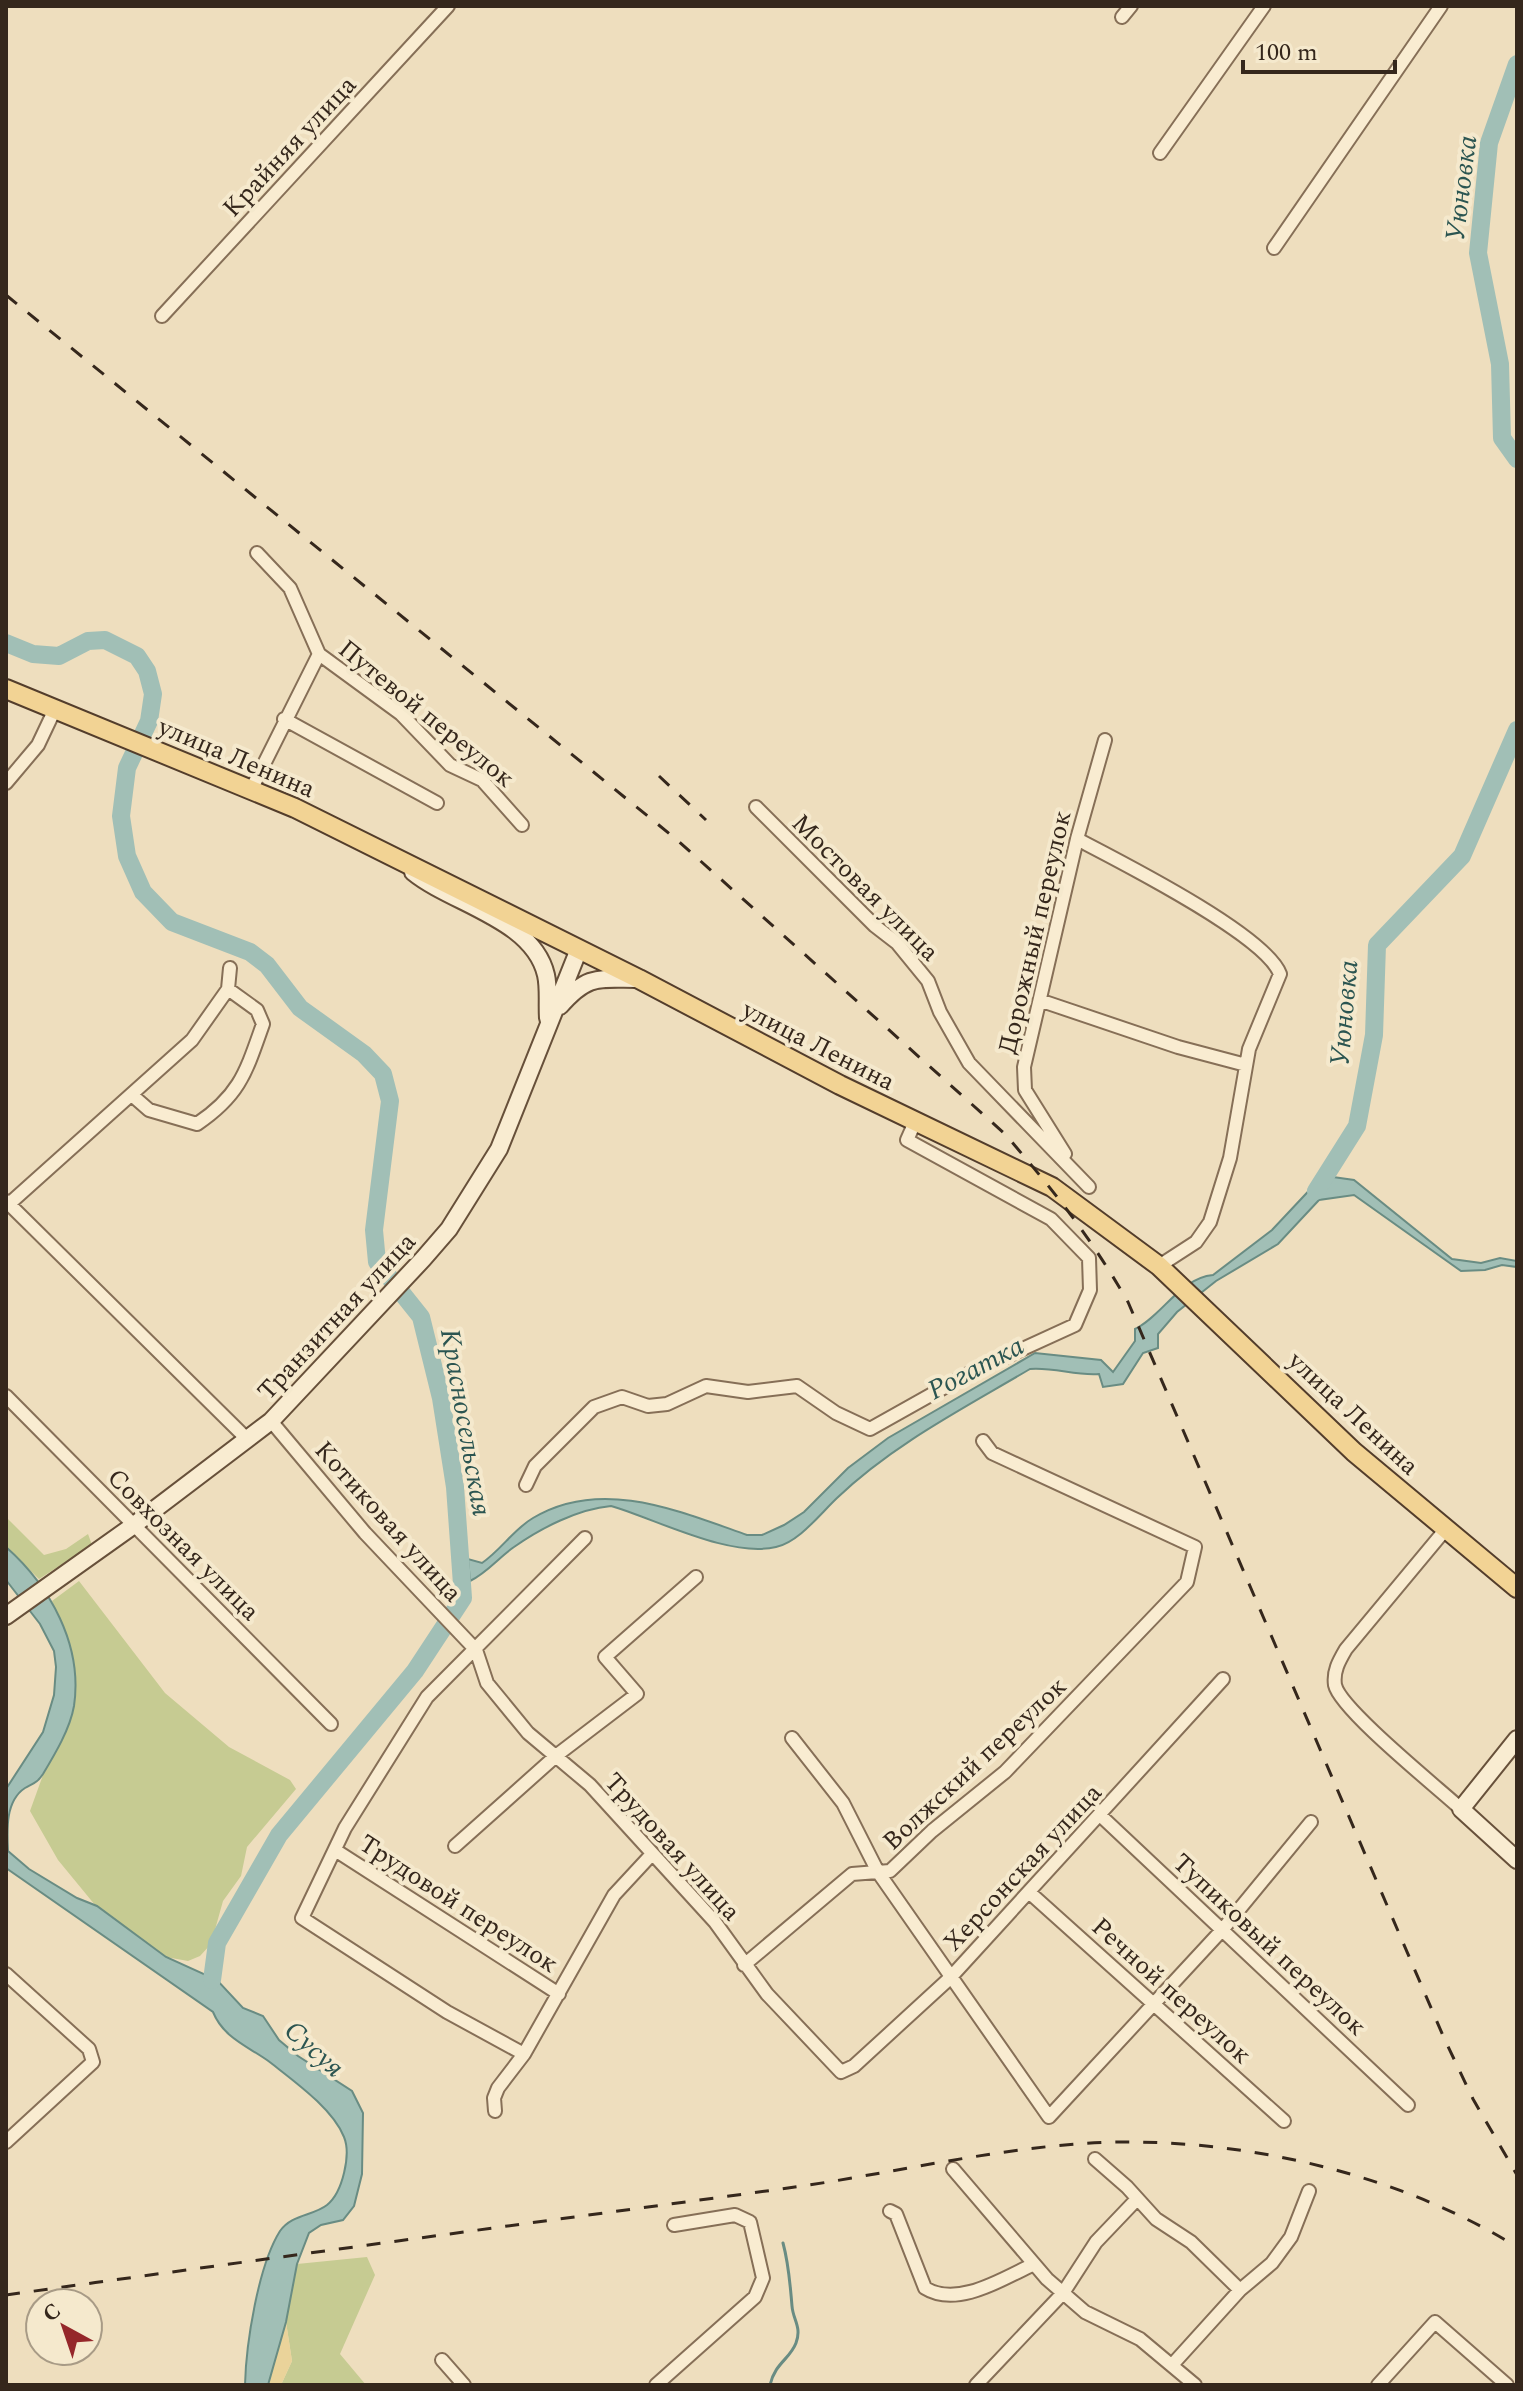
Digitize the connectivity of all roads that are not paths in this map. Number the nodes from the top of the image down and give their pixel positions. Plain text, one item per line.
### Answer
1 (448, 6) edge
2 (1131, 6) edge
3 (1264, 6) edge
4 (1441, 6) edge
5 (1122, 17) dead end
6 (1160, 153) dead end
7 (1274, 248) dead end
8 (162, 316) dead end
9 (257, 553) dead end
10 (319, 654) junction
11 (6, 689) edge
12 (56, 707) junction
13 (284, 719) junction
14 (1105, 740) dead end
15 (6, 783) edge
16 (251, 790) junction
17 (437, 803) dead end
18 (756, 807) dead end
19 (522, 825) dead end
20 (1077, 839) junction
21 (398, 859) junction
22 (579, 949) junction
23 (230, 968) dead end
24 (639, 979) junction
25 (228, 989) junction
26 (1042, 1001) junction
27 (548, 1024) junction
28 (1246, 1065) junction
29 (133, 1096) junction
30 (915, 1122) junction
31 (1089, 1187) junction
32 (8, 1202) edge
33 (1090, 1213) junction
34 (1164, 1271) junction
35 (6, 1396) edge
36 (271, 1421) junction
37 (247, 1439) junction
38 (983, 1441) dead end
39 (526, 1485) dead end
40 (134, 1525) junction
41 (1445, 1530) junction
42 (585, 1538) dead end
43 (696, 1577) dead end
44 (1517, 1588) edge
45 (6, 1616) edge
46 (476, 1650) junction
47 (1223, 1679) dead end
48 (331, 1724) dead end
49 (792, 1738) dead end
50 (1517, 1739) edge
51 (557, 1755) junction
52 (1461, 1809) junction
53 (1101, 1816) junction
54 (1311, 1822) dead end
55 (455, 1846) dead end
56 (335, 1850) junction
57 (652, 1854) junction
58 (1517, 1860) edge
59 (878, 1872) junction
60 (1030, 1893) junction
61 (1223, 1929) junction
62 (744, 1965) junction
63 (6, 1974) edge
64 (950, 1978) junction
65 (559, 1994) junction
66 (1153, 2006) junction
67 (524, 2054) junction
68 (841, 2072) joint
69 (1408, 2105) dead end
70 (495, 2111) dead end
71 (1284, 2121) dead end
72 (6, 2142) edge
73 (1095, 2159) dead end
74 (953, 2169) dead end
75 (1309, 2191) dead end
76 (1137, 2199) junction
77 (890, 2211) dead end
78 (674, 2225) dead end
79 (1032, 2265) junction
80 (1240, 2290) junction
81 (1063, 2293) junction
82 (442, 2360) dead end
83 (1172, 2365) junction
84 (464, 2385) edge
85 (656, 2385) edge
86 (976, 2385) edge
87 (1195, 2385) edge
88 (1378, 2385) edge
89 (1507, 2385) edge

1 - 8 street, Крайняя улица
2 - 5 street
3 - 6 street
4 - 7 street
9 - 10 street, Путевой переулок
10 - 13 street
10 - 19 street, Путевой переулок
11 - 12 main road, улица Ленина
12 - 15 street
12 - 16 main road, улица Ленина
13 - 16 street
13 - 17 street
14 - 20 street, Дорожный переулок
16 - 21 main road, улица Ленина
18 - 31 street, Мостовая улица
20 - 26 street, Дорожный переулок
20 - 28 street
21 - 22 main road, улица Ленина
21 - 27 main road
22 - 24 main road, улица Ленина
22 - 27 main road, Транзитная улица
23 - 25 street
24 - 27 main road
24 - 30 main road, улица Ленина
25 - 29 street
25 - 29 street
26 - 28 street
26 - 31 street, Дорожный переулок
27 - 36 main road, Транзитная улица
28 - 34 street
29 - 32 street
30 - 33 main road, улица Ленина
30 - 39 street
31 - 33 street
32 - 37 street
33 - 34 main road, улица Ленина
34 - 41 main road, улица Ленина
35 - 40 street, Совхозная улица
36 - 37 main road, Транзитная улица
36 - 46 street, Котиковая улица
37 - 40 main road, Транзитная улица
38 - 59 street, Волжский переулок
40 - 45 main road, Транзитная улица
40 - 48 street, Совхозная улица
41 - 44 main road, улица Ленина
41 - 52 street
42 - 46 street
43 - 51 street
46 - 51 street, Трудовая улица
46 - 56 street
47 - 53 street, Херсонская улица
49 - 59 street
50 - 52 main road
51 - 55 street
51 - 57 street, Трудовая улица
52 - 58 main road
53 - 60 street, Херсонская улица
53 - 61 street, Тупиковый переулок
54 - 61 street
56 - 65 street, Трудовой переулок
56 - 67 street
57 - 62 street, Трудовая улица
57 - 65 street, Трудовой переулок
59 - 62 street, Волжский переулок
59 - 64 street
60 - 64 street, Херсонская улица
60 - 66 street, Речной переулок
61 - 66 street
61 - 69 street, Тупиковый переулок
62 - 68 street, Трудовая улица
63 - 72 street
64 - 66 street
64 - 68 street, Херсонская улица
65 - 67 street, Трудовой переулок
66 - 71 street, Речной переулок
67 - 70 street, Трудовой переулок
73 - 76 street
74 - 79 street
75 - 80 street
76 - 80 street
76 - 81 street
77 - 79 street
78 - 85 street
79 - 81 street
80 - 83 street
81 - 83 street
81 - 86 street
82 - 84 street
83 - 87 street
88 - 89 street

